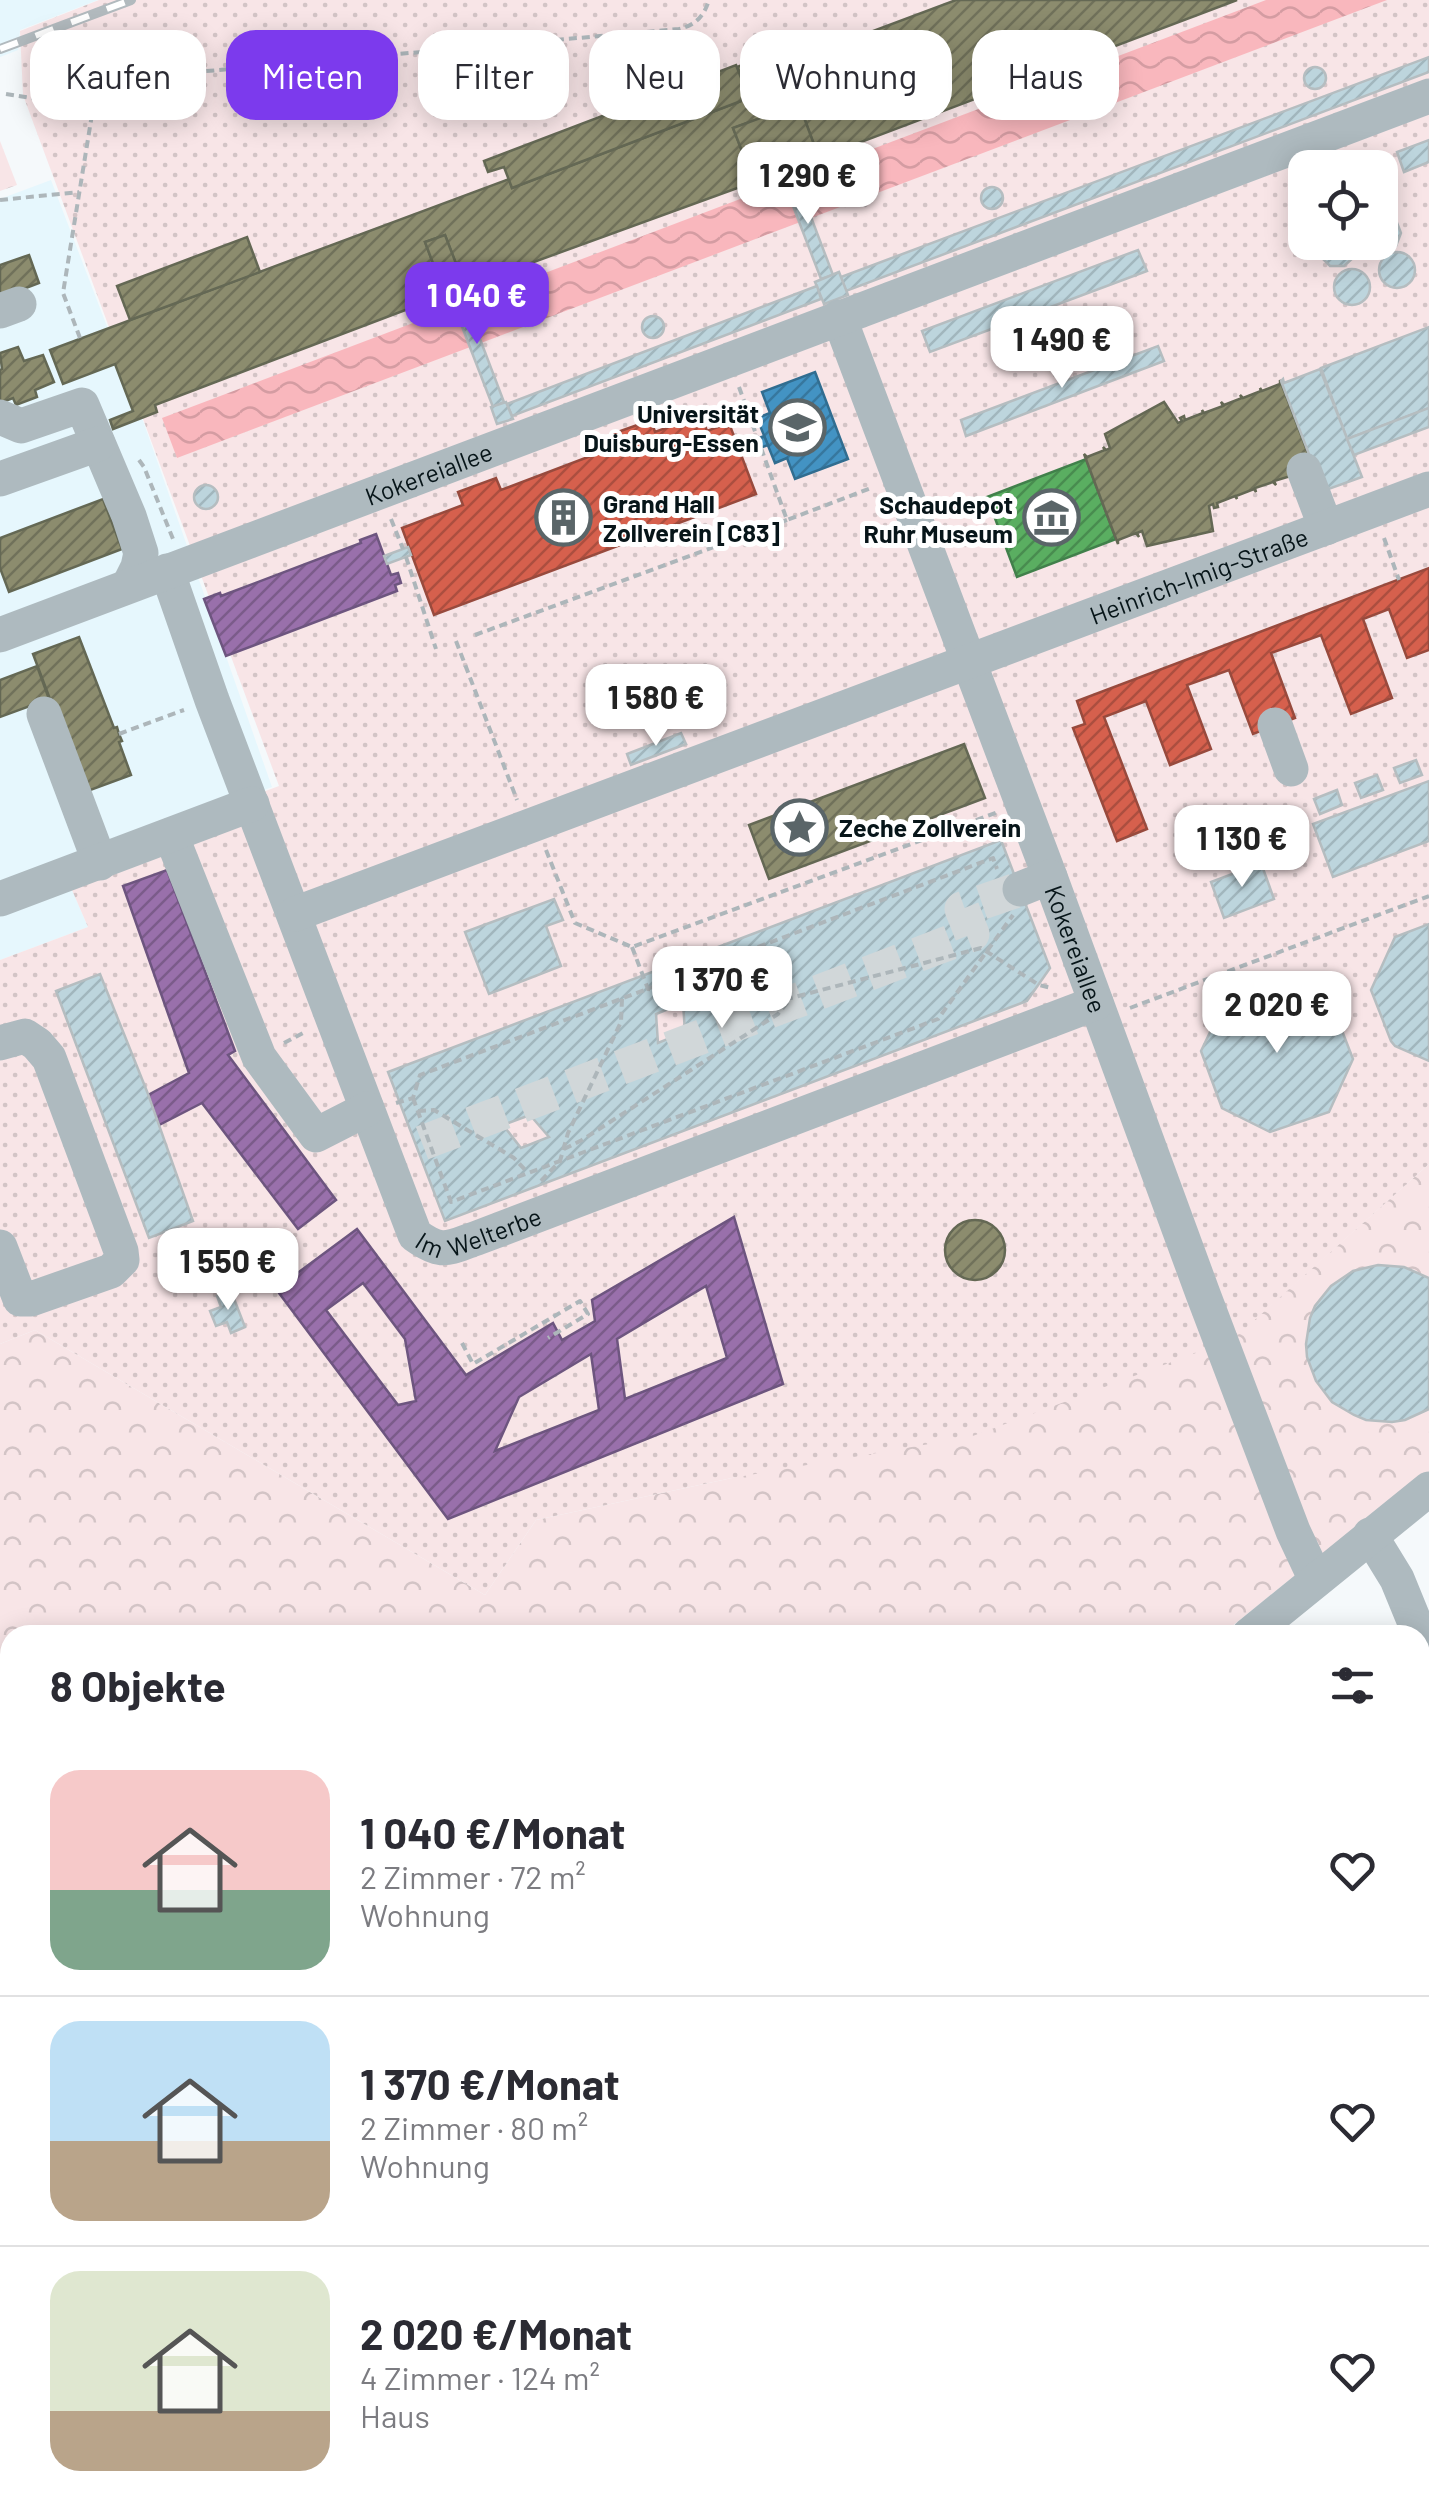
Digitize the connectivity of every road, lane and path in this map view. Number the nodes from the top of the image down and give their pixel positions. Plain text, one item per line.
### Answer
1 (709, 0) edge
2 (206, 71) edge
3 (6, 94) dead end
4 (1429, 96) edge
5 (30, 98) edge
6 (92, 120) edge
7 (79, 192) junction
8 (0, 200) edge
9 (839, 318) junction
10 (80, 338) dead end
11 (728, 360) junction
12 (0, 417) edge
13 (98, 444) junction
14 (1304, 470) dead end
15 (899, 477) junction
16 (0, 479) edge
17 (1429, 489) edge
18 (1374, 510) junction
19 (787, 520) junction
20 (1326, 528) junction
21 (406, 558) dead end
22 (155, 570) junction
23 (1399, 580) dead end
24 (0, 611) edge
25 (475, 634) dead end
26 (0, 635) edge
27 (456, 642) dead end
28 (436, 649) dead end
29 (968, 662) junction
30 (212, 700) junction
31 (44, 714) dead end
32 (1275, 725) dead end
33 (120, 734) dead end
34 (1291, 769) dead end
35 (1020, 803) junction
36 (252, 804) junction
37 (531, 826) junction
38 (171, 835) junction
39 (100, 863) junction
40 (1021, 889) junction
41 (1429, 896) edge
42 (0, 898) edge
43 (295, 914) junction
44 (632, 947) junction
45 (986, 951) junction
46 (1039, 984) dead end
47 (648, 989) junction
48 (791, 998) junction
49 (622, 999) junction
50 (1099, 1011) junction
51 (332, 1016) junction
52 (0, 1044) edge
53 (259, 1058) junction
54 (412, 1098) junction
55 (383, 1106) junction
56 (418, 1110) junction
57 (564, 1149) junction
58 (560, 1161) junction
59 (528, 1173) junction
60 (534, 1187) dead end
61 (0, 1247) edge
62 (548, 1338) dead end
63 (462, 1343) dead end
64 (1429, 1489) edge
65 (1370, 1536) junction
66 (1316, 1580) junction
67 (1260, 1625) edge
68 (1416, 1625) edge

1 - 2 path
3 - 5 path
4 - 9 street, Kokereiallee
6 - 7 path
7 - 8 path
7 - 10 path
9 - 11 street, Kokereiallee
9 - 15 street, Kokereiallee
11 - 19 path
11 - 22 street, Kokereiallee
12 - 13 street, Im Welterbe
13 - 16 street
13 - 22 street, Im Welterbe
14 - 20 street
15 - 19 path
15 - 29 street, Kokereiallee
17 - 18 street, Heinrich-Imig-Straße
18 - 20 street, Heinrich-Imig-Straße
18 - 23 path
19 - 25 path
20 - 29 street, Heinrich-Imig-Straße
21 - 28 path
22 - 24 street
22 - 26 street
22 - 30 street, Im Welterbe
27 - 37 path
29 - 35 street, Kokereiallee
29 - 37 street, Heinrich-Imig-Straße
30 - 33 path
30 - 36 street, Im Welterbe
31 - 39 street
32 - 34 street
35 - 40 street, Kokereiallee
35 - 44 path
36 - 38 street
36 - 43 street, Im Welterbe
37 - 43 street, Heinrich-Imig-Straße
37 - 44 path
38 - 39 street
38 - 53 street
39 - 42 street
40 - 45 path
40 - 47 path
40 - 50 street, Kokereiallee
41 - 50 path
43 - 51 street, Im Welterbe
44 - 47 path
45 - 46 path
45 - 48 path
45 - 58 path
47 - 48 path
47 - 49 path
48 - 57 path
49 - 54 path
49 - 57 path
50 - 55 street, Im Welterbe
50 - 66 street, Kokereiallee
51 - 53 path
51 - 55 street, Im Welterbe
52 - 61 street
53 - 55 street
54 - 55 path
54 - 56 path
56 - 59 path
56 - 59 path
57 - 58 path
58 - 59 path
58 - 60 path
62 - 63 path
64 - 65 street
65 - 66 street
65 - 68 street
66 - 67 street

